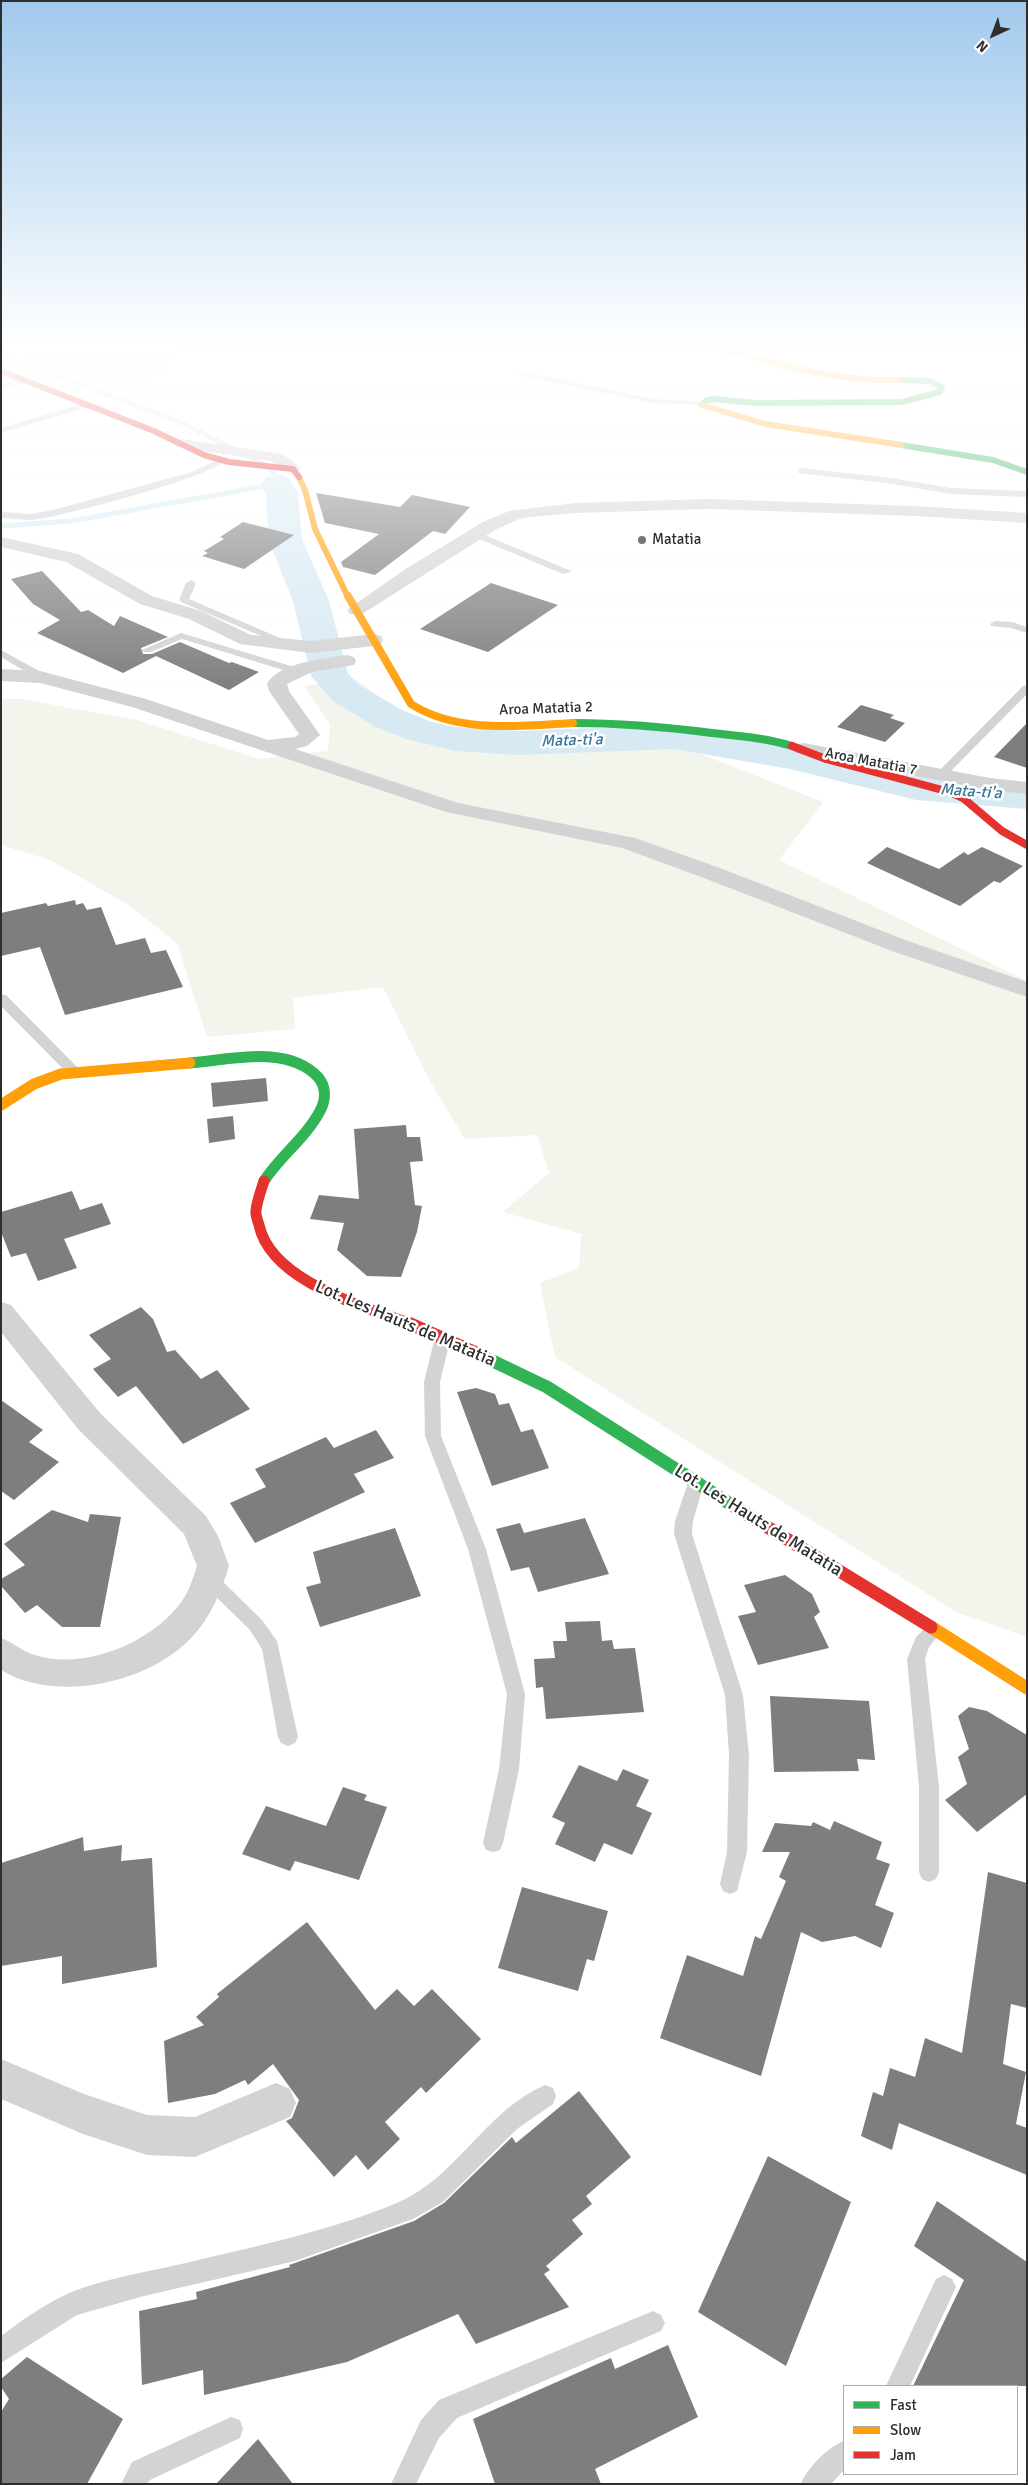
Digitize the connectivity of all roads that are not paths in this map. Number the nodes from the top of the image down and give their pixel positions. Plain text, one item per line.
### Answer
1 (216, 459) edge
2 (279, 459) edge
3 (986, 459) edge
4 (221, 461) junction
5 (293, 469) junction
6 (801, 471) dead end
7 (1027, 472) edge
8 (1027, 494) edge
9 (1, 515) edge
10 (1027, 518) edge
11 (475, 534) junction
12 (1, 542) edge
13 (566, 572) dead end
14 (191, 583) dead end
15 (356, 610) junction
16 (995, 624) dead end
17 (1027, 630) edge
18 (304, 647) junction
19 (379, 648) junction
20 (147, 650) dead end
21 (352, 652) junction
22 (1, 653) edge
23 (302, 669) junction
24 (1, 675) edge
25 (44, 678) junction
26 (1027, 688) edge
27 (268, 746) junction
28 (804, 750) joint
29 (937, 781) junction
30 (1027, 788) edge
31 (1027, 845) edge
32 (1027, 990) edge
33 (1, 998) edge
34 (73, 1071) junction
35 (1, 1105) edge
36 (1, 1312) edge
37 (442, 1337) junction
38 (696, 1482) junction
39 (209, 1579) junction
40 (934, 1630) junction
41 (1, 1652) edge
42 (1027, 1688) edge
43 (288, 1736) dead end
44 (493, 1843) dead end
45 (929, 1872) dead end
46 (730, 1884) dead end
47 (1, 2079) edge
48 (545, 2096) dead end
49 (276, 2103) dead end
50 (944, 2287) dead end
51 (653, 2323) dead end
52 (1, 2351) edge
53 (898, 2385) edge
54 (231, 2428) dead end
55 (843, 2454) edge
56 (133, 2484) edge
57 (403, 2484) edge
58 (813, 2484) edge

1 - 4 street
2 - 5 street
3 - 7 street
4 - 5 street
4 - 9 lane
5 - 15 street, Aroa Matatia 2
6 - 8 lane
10 - 11 street
11 - 13 lane
11 - 15 street
12 - 18 street
14 - 18 lane
15 - 19 street, Aroa Matatia 2
16 - 17 lane
18 - 21 street
19 - 21 street
19 - 28 street, Aroa Matatia 2
20 - 23 lane
21 - 23 street
22 - 25 lane
23 - 27 street
24 - 25 street
25 - 27 street
26 - 29 lane
27 - 32 street
28 - 29 street, Aroa Matatia 7
29 - 30 street, Aroa Matatia 7
29 - 31 street
33 - 34 lane
34 - 35 street, Lot. Les Hauts de Matatia
34 - 37 street, Lot. Les Hauts de Matatia
36 - 39 street
37 - 38 street, Lot. Les Hauts de Matatia
37 - 44 lane
38 - 40 street, Lot. Les Hauts de Matatia
38 - 46 lane
39 - 41 street
39 - 43 lane
40 - 42 street, Lot. Les Hauts de Matatia
40 - 45 lane
47 - 49 street
48 - 52 lane
50 - 53 lane
51 - 57 lane
54 - 56 lane
55 - 58 lane

